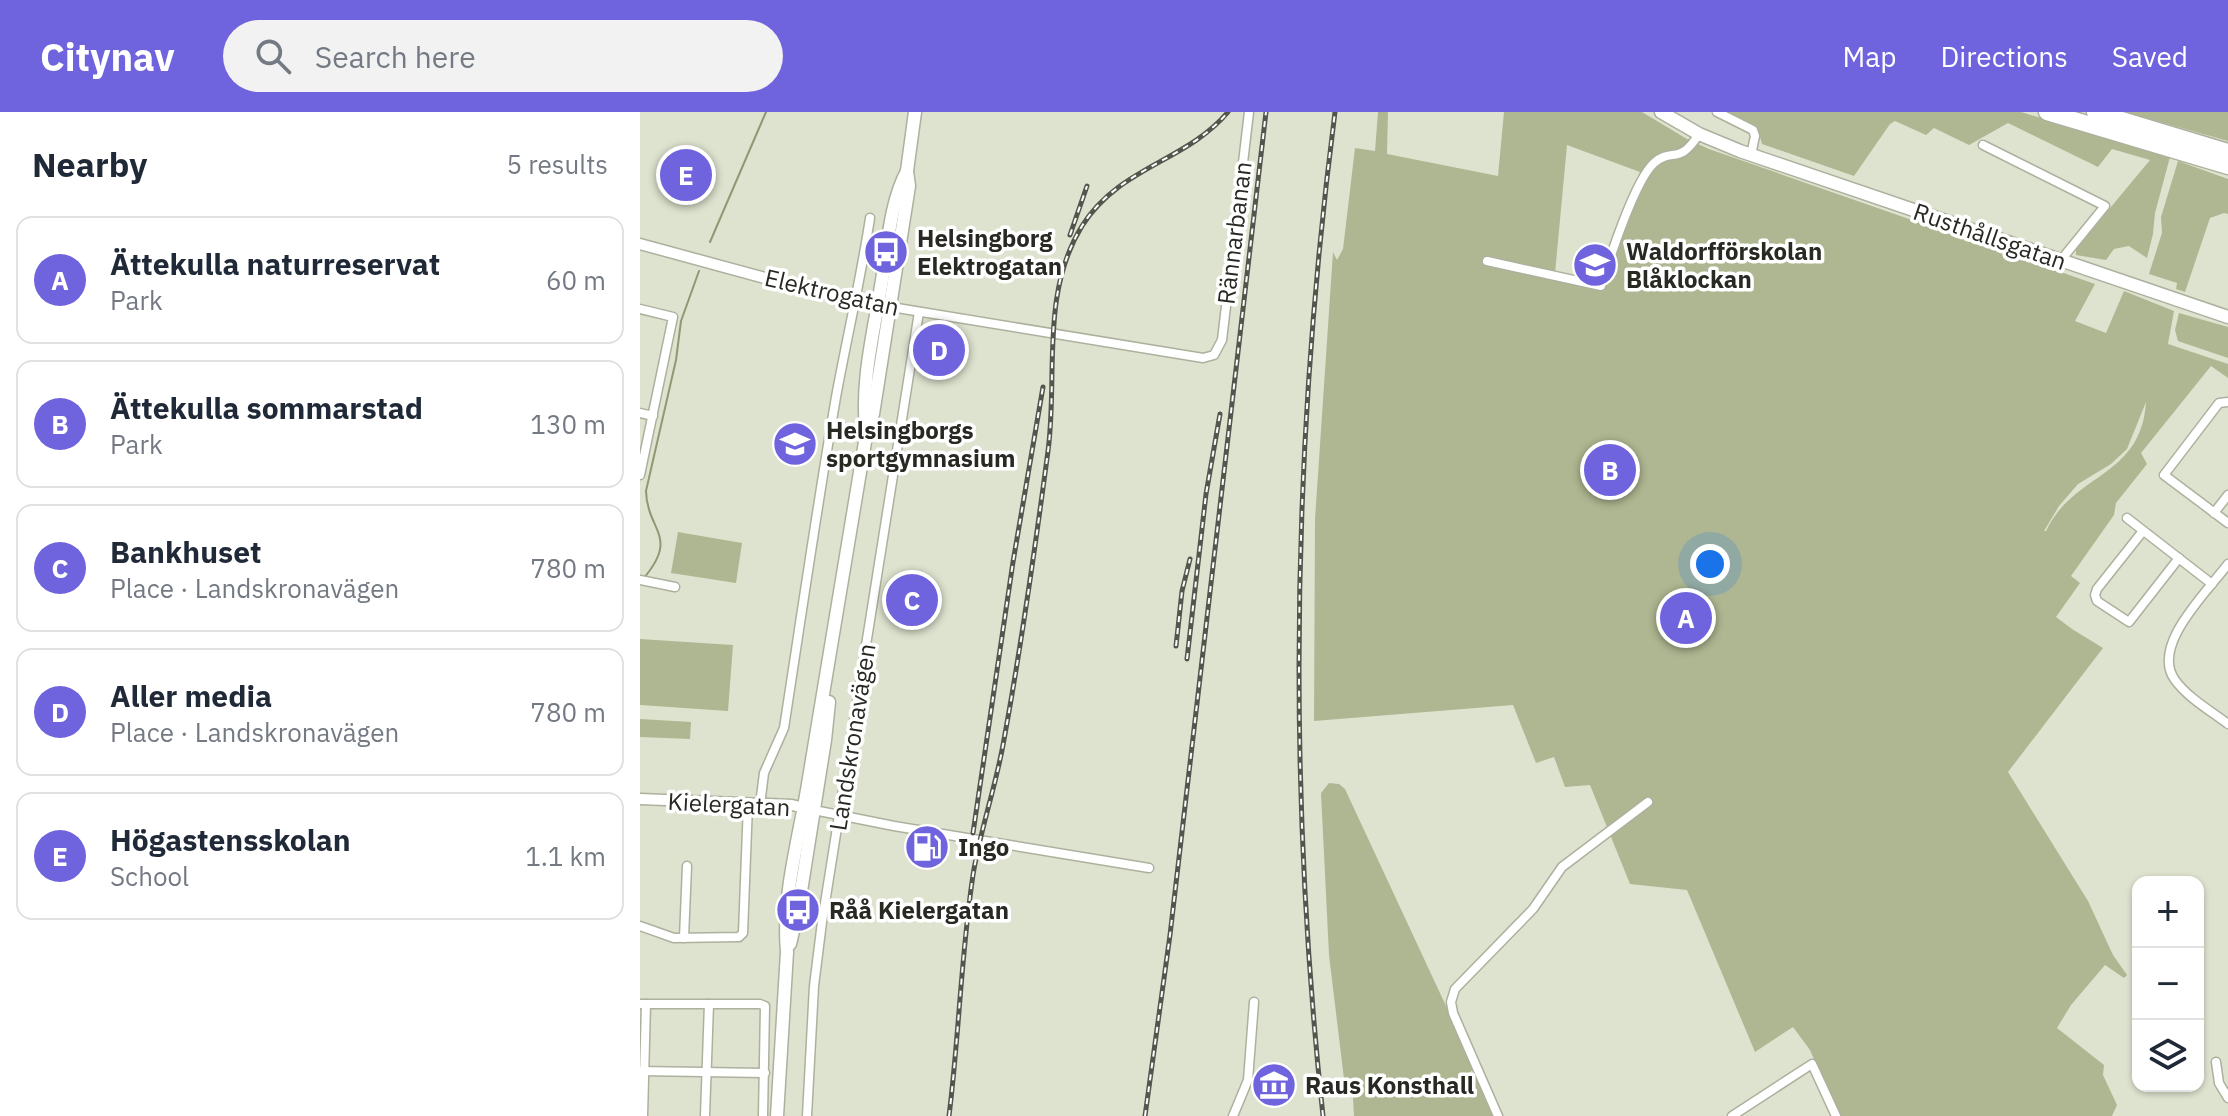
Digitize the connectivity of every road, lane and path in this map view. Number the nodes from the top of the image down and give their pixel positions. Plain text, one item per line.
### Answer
1 (915, 112) edge
2 (1249, 112) edge
3 (1661, 112) edge
4 (1717, 112) edge
5 (2047, 112) edge
6 (2095, 112) edge
7 (1699, 134) junction
8 (1983, 145) dead end
9 (2228, 152) edge
10 (1751, 155) junction
11 (2228, 166) edge
12 (870, 218) dead end
13 (640, 244) edge
14 (2061, 260) junction
15 (1487, 261) dead end
16 (855, 301) junction
17 (884, 306) junction
18 (640, 309) edge
19 (919, 312) junction
20 (2228, 317) edge
21 (1215, 353) joint
22 (2228, 402) edge
23 (640, 413) edge
24 (653, 416) junction
25 (640, 475) edge
26 (2228, 495) edge
27 (2214, 513) junction
28 (2127, 518) dead end
29 (2228, 523) edge
30 (2143, 531) junction
31 (2179, 558) junction
32 (2228, 564) edge
33 (644, 581) edge
34 (2212, 584) junction
35 (675, 587) dead end
36 (2228, 724) edge
37 (640, 799) edge
38 (1648, 802) dead end
39 (748, 804) junction
40 (760, 805) junction
41 (809, 809) junction
42 (840, 815) junction
43 (687, 866) dead end
44 (1149, 868) dead end
45 (640, 926) edge
46 (684, 938) junction
47 (1254, 1002) dead end
48 (643, 1004) edge
49 (709, 1004) junction
50 (2216, 1062) dead end
51 (642, 1071) edge
52 (706, 1073) junction
53 (765, 1073) junction
54 (2228, 1098) edge
55 (643, 1116) edge
56 (705, 1116) edge
57 (763, 1116) edge
58 (777, 1116) edge
59 (807, 1116) edge
60 (1233, 1116) edge
61 (1498, 1116) edge
62 (1732, 1116) edge
63 (1836, 1116) edge

1 - 17 main road, Landskronavägen
2 - 21 street, Rännarbanan
3 - 7 main road, Rusthållsgatan
4 - 10 street
5 - 11 highway
6 - 9 highway
7 - 10 main road, Rusthållsgatan
7 - 15 street
8 - 14 street
10 - 14 main road, Rusthållsgatan
12 - 16 street
13 - 16 street, Elektrogatan
14 - 20 main road, Rusthållsgatan
16 - 17 street, Elektrogatan
16 - 40 street
17 - 19 street, Elektrogatan
17 - 41 main road, Landskronavägen
18 - 24 street
19 - 21 street, Elektrogatan
19 - 42 street, Landskronavägen
22 - 27 street
23 - 24 street
24 - 25 street
26 - 27 street
27 - 29 street
28 - 30 street
30 - 31 street
30 - 31 street
31 - 34 street
32 - 34 street
33 - 35 street
34 - 36 street
37 - 39 street, Kielergatan
38 - 61 street
39 - 40 street, Kielergatan
39 - 46 street
40 - 41 street, Kielergatan
41 - 42 street, Kielergatan
41 - 58 main road, Landskronavägen
42 - 44 street, Kielergatan
42 - 59 street, Landskronavägen
43 - 46 street
45 - 46 street
47 - 60 street
48 - 49 street
48 - 51 street
49 - 52 street
49 - 53 street
50 - 54 street
51 - 52 street
51 - 55 street
52 - 53 street
52 - 56 street
53 - 57 street
62 - 63 street

